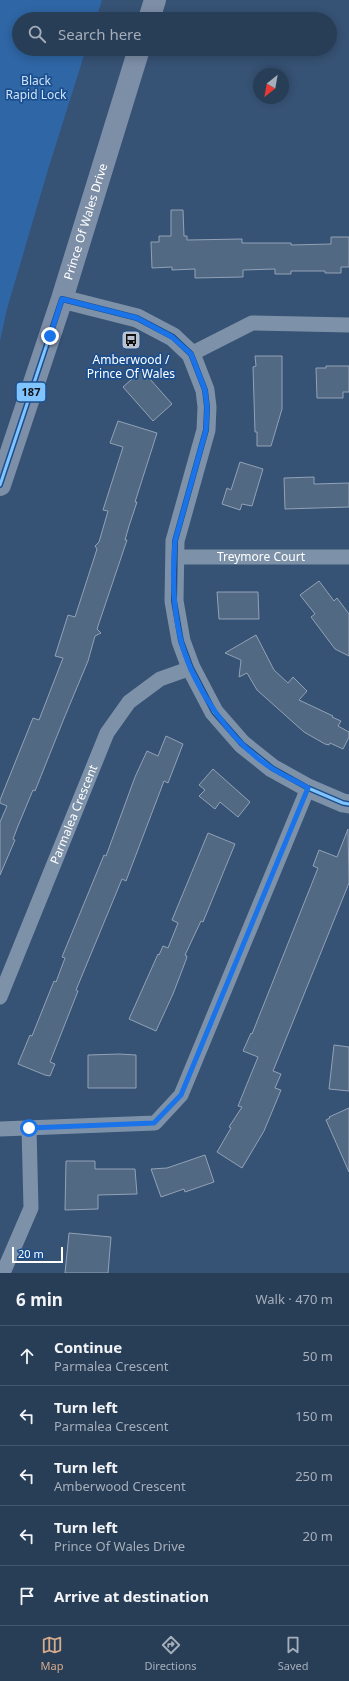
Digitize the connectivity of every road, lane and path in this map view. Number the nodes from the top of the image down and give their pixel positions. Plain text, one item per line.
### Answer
1 (154, 0) edge
2 (151, 12) edge
3 (138, 56) edge
4 (62, 299) junction
5 (349, 325) edge
6 (191, 354) junction
7 (0, 484) edge
8 (349, 556) edge
9 (174, 557) junction
10 (191, 668) junction
11 (308, 788) junction
12 (349, 804) edge
13 (0, 997) edge
14 (29, 1128) junction
15 (0, 1129) edge
16 (3, 1273) edge

1 - 2 main road
3 - 4 main road, Prince Of Wales Drive
4 - 6 street
4 - 7 main road, Prince Of Wales Drive
5 - 6 street
6 - 9 street
8 - 9 street, Treymore Court
9 - 10 street
10 - 11 street
10 - 13 street, Parmalea Crescent
11 - 12 street
11 - 14 street
14 - 15 street
14 - 16 street

